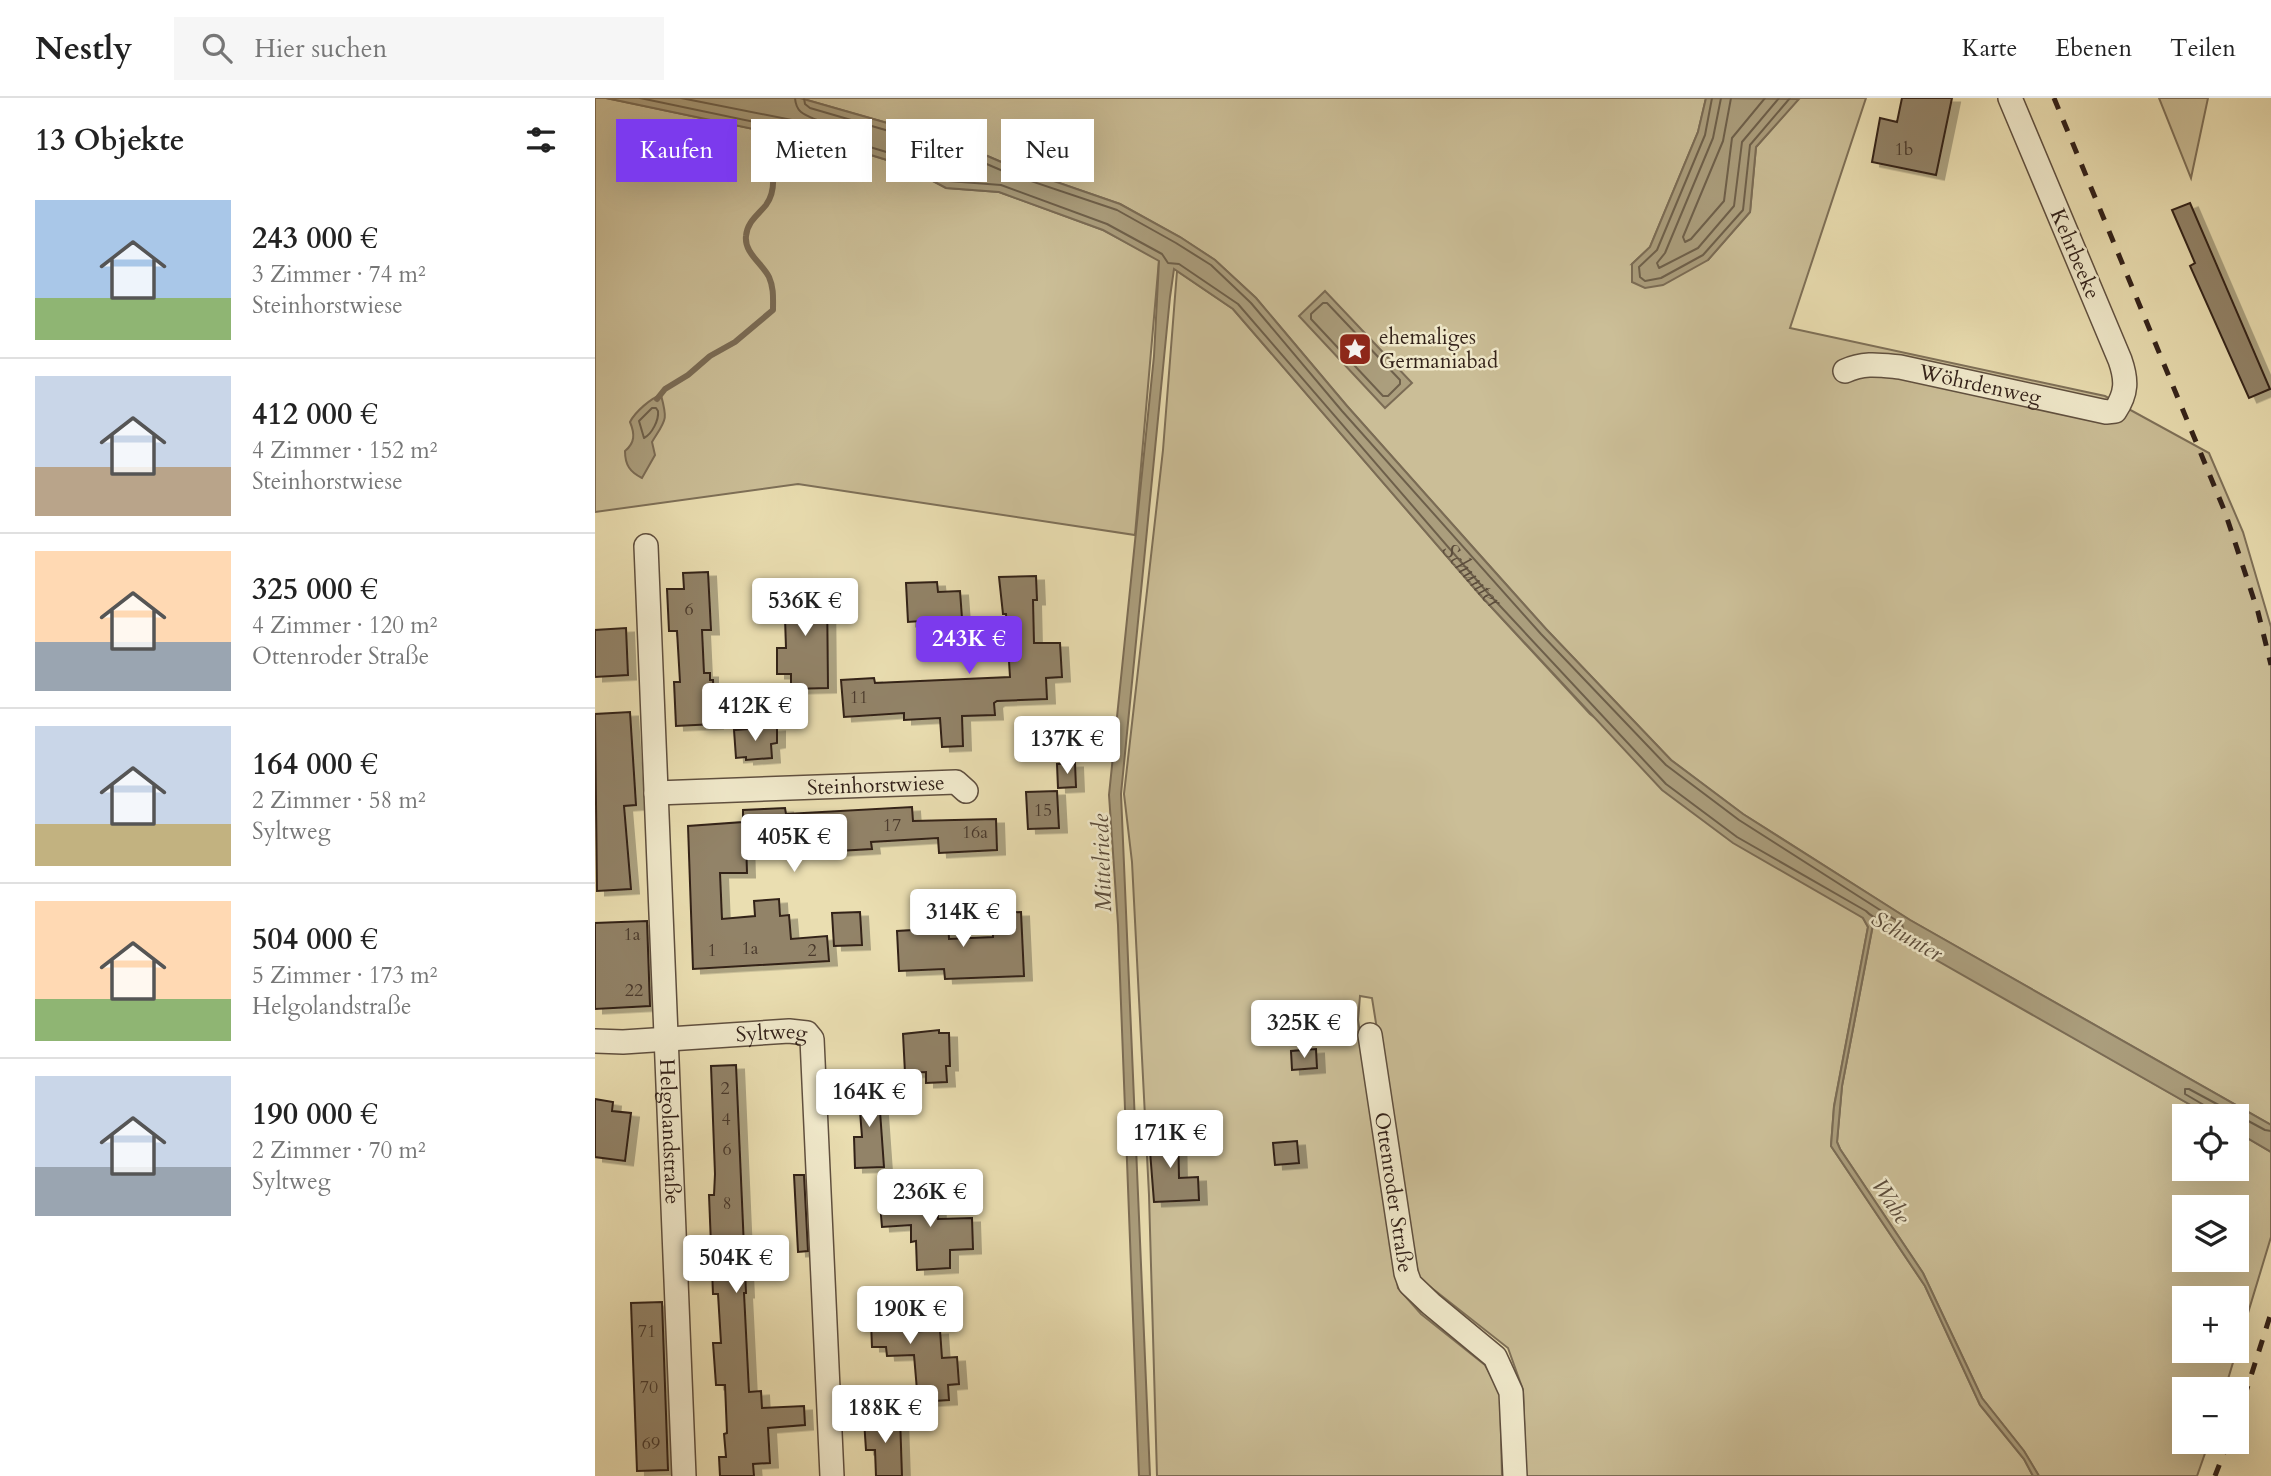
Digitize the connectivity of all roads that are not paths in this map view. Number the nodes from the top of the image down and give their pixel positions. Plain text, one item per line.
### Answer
1 (2010, 98) edge
2 (1845, 371) dead end
3 (2115, 411) joint
4 (646, 546) dead end
5 (966, 791) dead end
6 (656, 793) junction
7 (1370, 1035) dead end
8 (667, 1039) junction
9 (595, 1041) edge
10 (684, 1476) edge
11 (832, 1476) edge
12 (1515, 1476) edge

1 - 3 street, Kehrbeeke
2 - 3 street, Wöhrdenweg
4 - 6 street
5 - 6 street, Steinhorstwiese
6 - 8 street
7 - 12 street, Ottenroder Straße
8 - 9 street
8 - 10 street, Helgolandstraße
8 - 11 street, Syltweg

